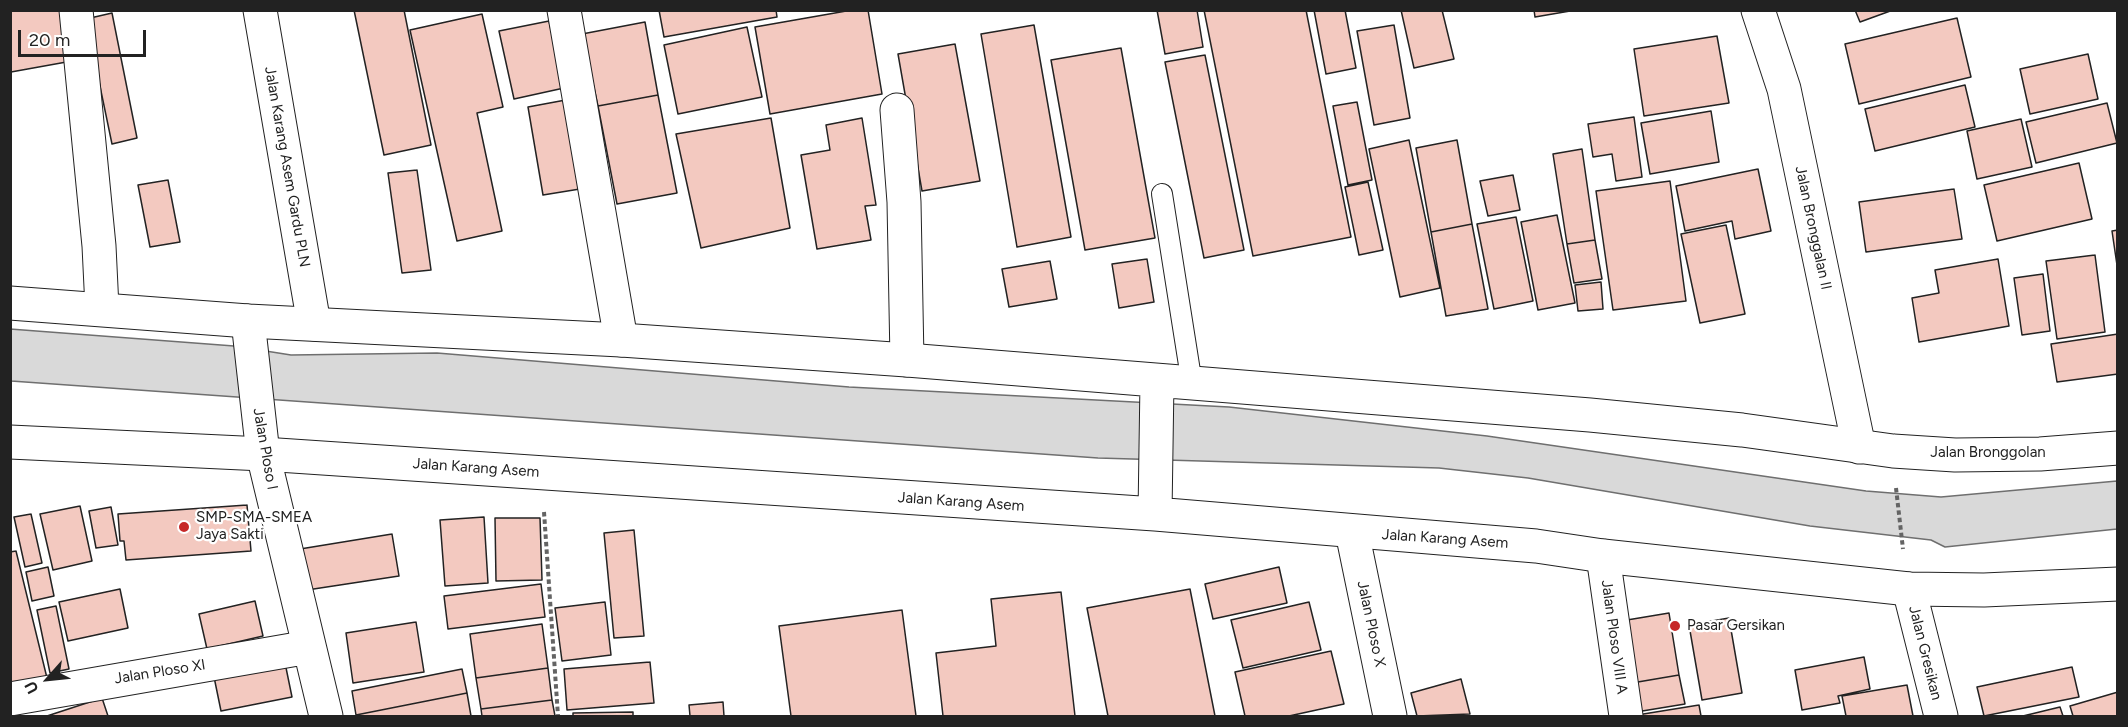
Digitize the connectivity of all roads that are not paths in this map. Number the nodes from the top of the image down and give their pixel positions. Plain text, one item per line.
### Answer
1 (76, 10) edge
2 (260, 10) edge
3 (564, 10) edge
4 (1758, 10) edge
5 (897, 110) dead end
6 (1162, 194) dead end
7 (10, 303) edge
8 (102, 308) junction
9 (314, 324) junction
10 (248, 327) junction
11 (621, 340) junction
12 (907, 360) junction
13 (1192, 384) junction
14 (1156, 386) junction
15 (10, 442) edge
16 (262, 444) junction
17 (1859, 447) junction
18 (2118, 448) edge
19 (1155, 510) junction
20 (1352, 532) junction
21 (1603, 556) junction
22 (1906, 574) junction
23 (2118, 584) edge
24 (309, 647) junction
25 (10, 699) edge
26 (326, 717) edge
27 (1390, 717) edge
28 (1626, 717) edge
29 (1941, 717) edge

1 - 8 main road
2 - 9 main road, Jalan Karang Asem Gardu PLN
3 - 11 main road
4 - 17 main road, Jalan Bronggalan II
5 - 12 main road
6 - 13 lane
7 - 8 main road
8 - 10 main road
9 - 10 main road
9 - 11 main road
10 - 16 main road, Jalan Ploso I
11 - 12 main road
12 - 14 main road
13 - 14 main road
13 - 17 main road
14 - 19 main road
15 - 16 main road, Jalan Karang Asem
16 - 19 main road, Jalan Karang Asem
16 - 24 main road, Jalan Ploso I
17 - 18 main road, Jalan Bronggolan
19 - 20 main road, Jalan Karang Asem
20 - 21 main road, Jalan Karang Asem
20 - 27 main road, Jalan Ploso X
21 - 22 main road, Jalan Karang Asem
21 - 28 main road, Jalan Ploso VIII A
22 - 23 main road
22 - 29 main road, Jalan Gresikan
24 - 25 main road, Jalan Ploso XI
24 - 26 main road, Jalan Ploso I

